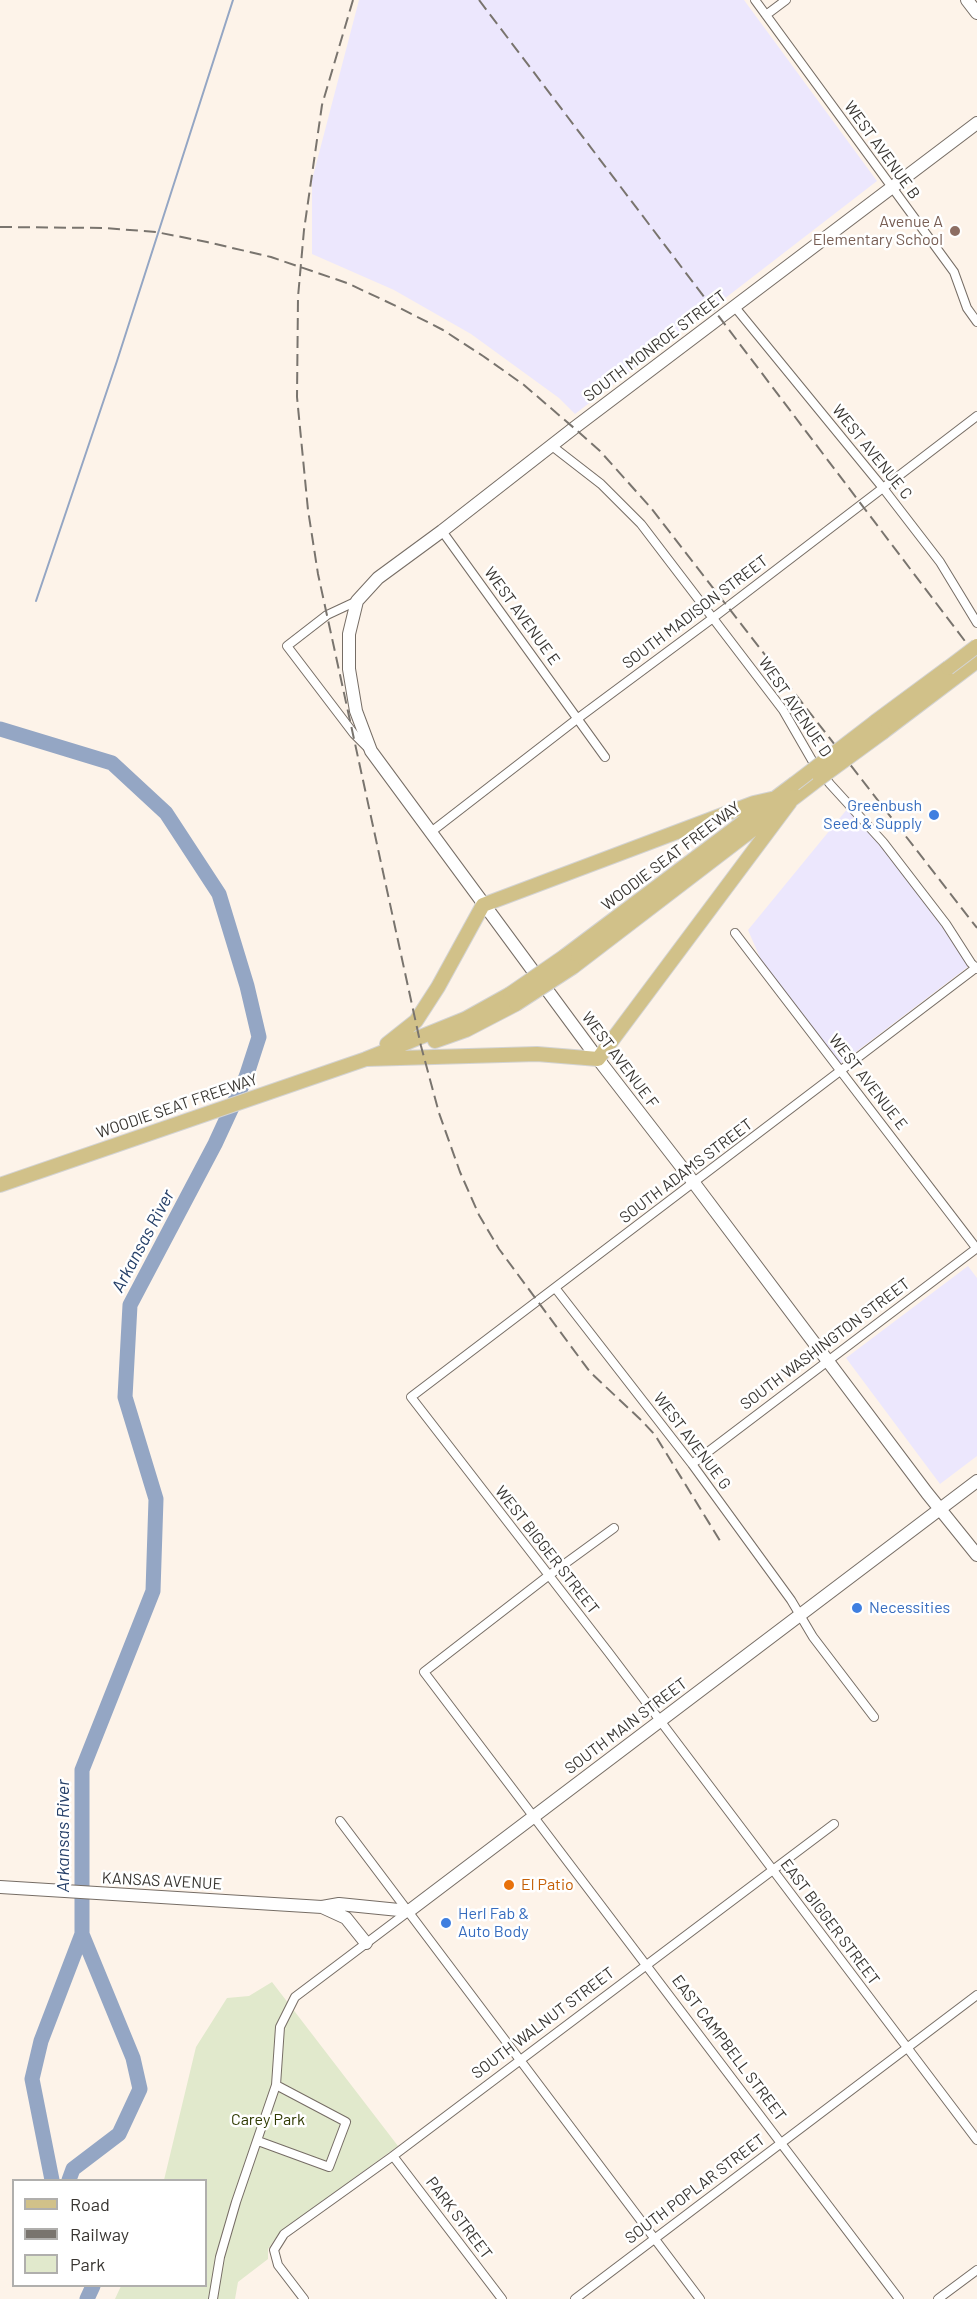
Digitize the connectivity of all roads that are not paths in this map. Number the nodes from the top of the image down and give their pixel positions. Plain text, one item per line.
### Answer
1 (754, 0) edge
2 (786, 0) edge
3 (967, 0) edge
4 (977, 13) edge
5 (766, 15) junction
6 (977, 123) edge
7 (891, 187) junction
8 (734, 306) junction
9 (977, 322) edge
10 (977, 416) edge
11 (552, 446) junction
12 (883, 488) junction
13 (442, 531) junction
14 (357, 601) junction
15 (713, 618) junction
16 (977, 623) edge
17 (977, 646) edge
18 (977, 661) edge
19 (951, 673) junction
20 (577, 719) junction
21 (371, 751) junction
22 (605, 757) dead end
23 (783, 800) junction
24 (431, 832) junction
25 (483, 905) junction
26 (735, 933) dead end
27 (977, 968) edge
28 (366, 1059) junction
29 (598, 1059) junction
30 (840, 1071) junction
31 (694, 1184) junction
32 (0, 1185) edge
33 (977, 1249) edge
34 (556, 1289) junction
35 (828, 1360) junction
36 (411, 1397) joint
37 (692, 1464) junction
38 (977, 1481) edge
39 (940, 1508) junction
40 (614, 1528) dead end
41 (977, 1555) edge
42 (548, 1576) junction
43 (800, 1615) junction
44 (874, 1717) dead end
45 (660, 1721) junction
46 (534, 1816) junction
47 (340, 1821) dead end
48 (834, 1824) dead end
49 (772, 1869) junction
50 (0, 1887) edge
51 (343, 1905) junction
52 (322, 1907) junction
53 (409, 1911) junction
54 (369, 1941) junction
55 (646, 1964) junction
56 (977, 1995) edge
57 (906, 2048) junction
58 (520, 2060) junction
59 (276, 2085) junction
60 (977, 2140) edge
61 (258, 2141) junction
62 (782, 2143) junction
63 (393, 2156) junction
64 (655, 2239) junction
65 (977, 2270) edge
66 (213, 2299) edge
67 (304, 2299) edge
68 (502, 2299) edge
69 (575, 2299) edge
70 (700, 2299) edge
71 (899, 2299) edge
72 (939, 2299) edge

1 - 5 street, WEST AVENUE B
2 - 5 street
3 - 4 street
5 - 7 street, WEST AVENUE B
6 - 7 street, SOUTH MONROE STREET
7 - 8 street, SOUTH MONROE STREET
7 - 9 street, WEST AVENUE B
8 - 11 street, SOUTH MONROE STREET
8 - 12 street, WEST AVENUE C
10 - 12 street, SOUTH MADISON STREET
11 - 13 street, SOUTH MONROE STREET
11 - 15 street, WEST AVENUE D
12 - 15 street, SOUTH MADISON STREET
12 - 16 street, WEST AVENUE C
13 - 14 street, SOUTH MONROE STREET
13 - 20 street, WEST AVENUE E
14 - 21 street, WEST AVENUE F
14 - 21 street
15 - 20 street, SOUTH MADISON STREET
15 - 27 street, WEST AVENUE D
17 - 19 main road, WOODIE SEAT FREEWAY, bridge
18 - 19 main road, WOODIE SEAT FREEWAY
19 - 23 main road, WOODIE SEAT FREEWAY, bridge
20 - 22 street, WEST AVENUE E
20 - 24 street, SOUTH MADISON STREET
21 - 24 street, WEST AVENUE F
23 - 25 main road
23 - 28 main road, WOODIE SEAT FREEWAY, bridge
23 - 29 main road
24 - 25 street, WEST AVENUE F
25 - 28 main road
25 - 29 street, WEST AVENUE F
26 - 30 street, WEST AVENUE E
27 - 30 street, SOUTH ADAMS STREET
28 - 29 main road
28 - 32 main road, WOODIE SEAT FREEWAY
29 - 31 street, WEST AVENUE F
30 - 31 street, SOUTH ADAMS STREET
30 - 33 street, WEST AVENUE E
31 - 34 street, SOUTH ADAMS STREET
31 - 35 street, WEST AVENUE F
33 - 35 street, SOUTH WASHINGTON STREET
34 - 36 street, SOUTH ADAMS STREET
34 - 37 street, WEST AVENUE G
35 - 37 street, SOUTH WASHINGTON STREET
35 - 39 street, WEST AVENUE F
36 - 42 street, WEST BIGGER STREET
37 - 43 street, WEST AVENUE G
38 - 39 street, SOUTH MAIN STREET
39 - 41 street, WEST AVENUE F
39 - 43 street, SOUTH MAIN STREET
40 - 42 street
42 - 45 street, WEST BIGGER STREET
42 - 46 street, EAST CAMPBELL STREET
43 - 44 street, WEST AVENUE G
43 - 45 street, SOUTH MAIN STREET
45 - 46 street, SOUTH MAIN STREET
45 - 49 street, EAST BIGGER STREET
46 - 53 street, SOUTH MAIN STREET
46 - 55 street, EAST CAMPBELL STREET
47 - 53 street
48 - 49 street, SOUTH WALNUT STREET
49 - 55 street, SOUTH WALNUT STREET
49 - 57 street, EAST BIGGER STREET
50 - 52 street, KANSAS AVENUE
51 - 52 street
51 - 53 street
51 - 54 street
52 - 54 street
53 - 54 street, SOUTH MAIN STREET
53 - 58 street
54 - 59 street, SOUTH MAIN STREET
55 - 58 street, SOUTH WALNUT STREET
55 - 62 street, EAST CAMPBELL STREET
56 - 57 street, SOUTH POPLAR STREET
57 - 60 street, EAST BIGGER STREET
57 - 62 street, SOUTH POPLAR STREET
58 - 63 street, SOUTH WALNUT STREET
58 - 64 street
59 - 61 street
59 - 61 street
61 - 66 street
62 - 64 street, SOUTH POPLAR STREET
62 - 71 street, EAST CAMPBELL STREET
63 - 67 street, SOUTH WALNUT STREET
63 - 68 street, PARK STREET
64 - 69 street, SOUTH POPLAR STREET
64 - 70 street
65 - 72 street

